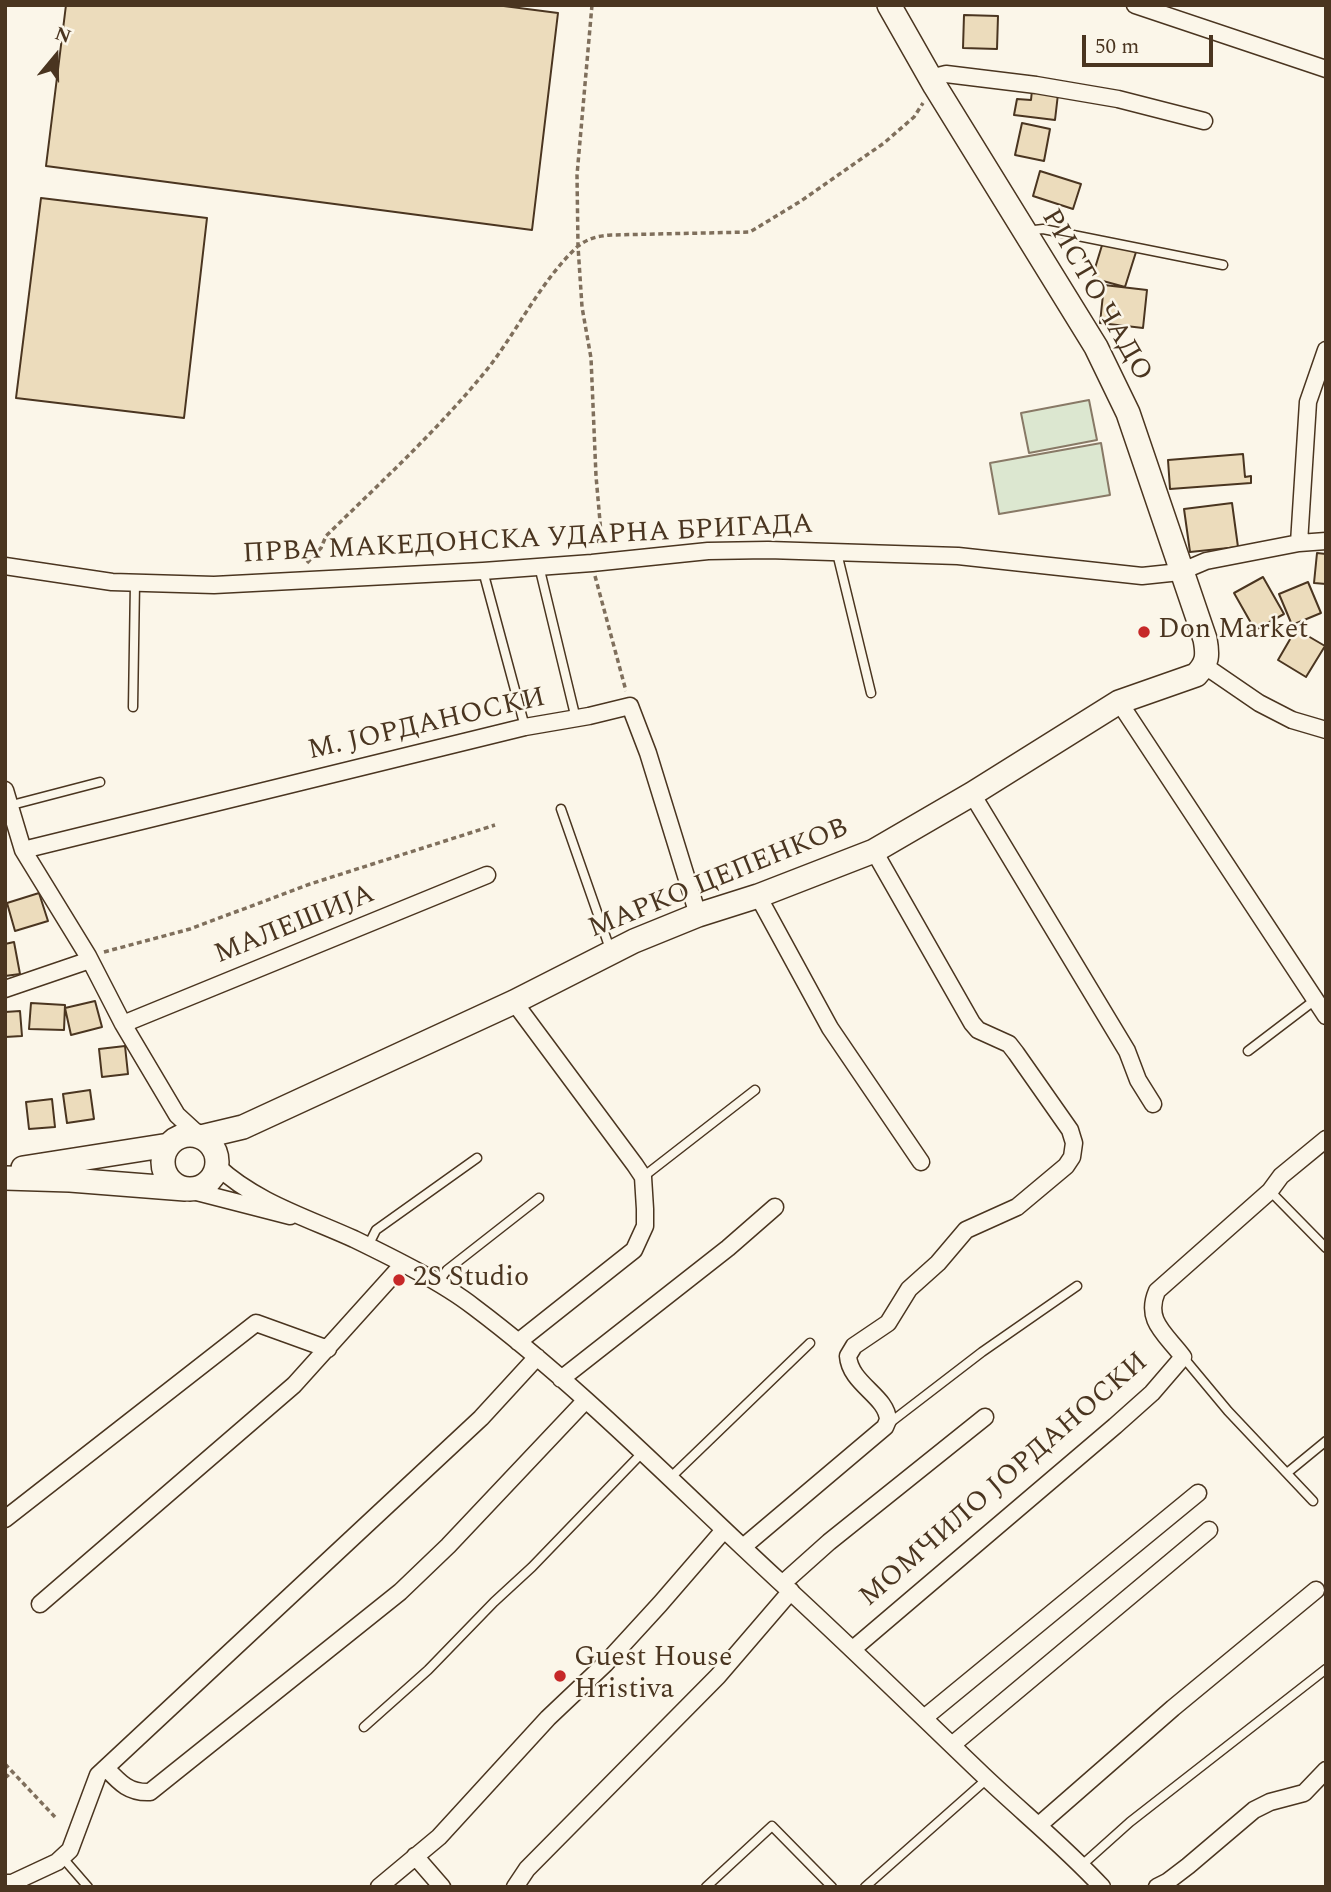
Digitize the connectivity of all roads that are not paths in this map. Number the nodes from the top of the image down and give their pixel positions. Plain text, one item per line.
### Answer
1 (889, 5) edge
2 (1135, 5) edge
3 (1326, 69) edge
4 (933, 82) junction
5 (1204, 121) dead end
6 (1024, 231) junction
7 (1223, 265) dead end
8 (1326, 350) edge
9 (1326, 541) edge
10 (1299, 543) junction
11 (837, 551) junction
12 (5, 566) edge
13 (539, 566) junction
14 (483, 570) junction
15 (1180, 572) junction
16 (135, 583) junction
17 (1205, 666) junction
18 (871, 693) dead end
19 (1119, 702) junction
20 (133, 707) dead end
21 (576, 719) junction
22 (525, 727) junction
23 (1326, 730) edge
24 (100, 782) dead end
25 (5, 790) edge
26 (972, 794) junction
27 (8, 806) edge
28 (561, 809) dead end
29 (23, 850) junction
30 (873, 850) junction
31 (487, 875) dead end
32 (758, 896) junction
33 (698, 915) junction
34 (611, 952) junction
35 (89, 958) junction
36 (5, 989) edge
37 (1315, 1000) junction
38 (514, 1002) junction
39 (1326, 1016) edge
40 (123, 1024) junction
41 (1248, 1051) dead end
42 (755, 1090) dead end
43 (1153, 1104) dead end
44 (177, 1115) junction
45 (243, 1127) junction
46 (201, 1137) junction
47 (1326, 1139) edge
48 (172, 1142) junction
49 (477, 1158) dead end
50 (217, 1161) junction
51 (921, 1162) dead end
52 (5, 1171) edge
53 (643, 1177) junction
54 (5, 1178) edge
55 (185, 1189) junction
56 (1270, 1191) junction
57 (539, 1198) dead end
58 (775, 1207) dead end
59 (303, 1218) junction
60 (368, 1246) junction
61 (1326, 1248) edge
62 (403, 1264) junction
63 (437, 1284) junction
64 (1077, 1286) dead end
65 (518, 1342) junction
66 (810, 1343) dead end
67 (328, 1349) junction
68 (537, 1357) junction
69 (1182, 1357) junction
70 (561, 1379) junction
71 (585, 1401) junction
72 (985, 1417) dead end
73 (885, 1427) junction
74 (1326, 1441) edge
75 (642, 1454) junction
76 (1287, 1473) junction
77 (669, 1479) junction
78 (1198, 1493) dead end
79 (1312, 1501) dead end
80 (5, 1519) edge
81 (724, 1530) junction
82 (1209, 1530) dead end
83 (743, 1547) junction
84 (786, 1588) junction
85 (1316, 1590) dead end
86 (40, 1604) dead end
87 (853, 1650) junction
88 (1326, 1669) edge
89 (924, 1718) junction
90 (364, 1727) dead end
91 (952, 1745) junction
92 (106, 1768) junction
93 (1326, 1770) edge
94 (988, 1779) junction
95 (1039, 1825) junction
96 (415, 1856) junction
97 (62, 1857) junction
98 (1082, 1865) junction
99 (5, 1883) edge
100 (88, 1887) edge
101 (379, 1887) edge
102 (442, 1887) edge
103 (515, 1887) edge
104 (706, 1887) edge
105 (832, 1887) edge
106 (865, 1887) edge
107 (1102, 1887) edge
108 (1157, 1887) edge

1 - 4 street, РИСТО ЧАДО
2 - 3 street
4 - 5 street
4 - 6 street, РИСТО ЧАДО
6 - 7 lane
6 - 15 street, РИСТО ЧАДО
8 - 10 street
9 - 10 street, ПРВА МАКЕДОНСКА УДАРНА БРИГАДА
10 - 15 street, ПРВА МАКЕДОНСКА УДАРНА БРИГАДА
11 - 13 street, ПРВА МАКЕДОНСКА УДАРНА БРИГАДА
11 - 15 street, ПРВА МАКЕДОНСКА УДАРНА БРИГАДА
11 - 18 lane
12 - 16 street, ПРВА МАКЕДОНСКА УДАРНА БРИГАДА
13 - 14 street, ПРВА МАКЕДОНСКА УДАРНА БРИГАДА
13 - 21 lane
14 - 16 street, ПРВА МАКЕДОНСКА УДАРНА БРИГАДА
14 - 22 lane
15 - 17 street, РИСТО ЧАДО
16 - 20 lane
17 - 19 street, МАРКО ЦЕПЕНКОВ
17 - 23 street
19 - 26 street, МАРКО ЦЕПЕНКОВ
19 - 37 street
21 - 22 street, М. ЈОРДАНОСКИ
21 - 33 street, М. ЈОРДАНОСКИ
22 - 29 street, М. ЈОРДАНОСКИ
24 - 27 lane
25 - 27 street
26 - 30 street, МАРКО ЦЕПЕНКОВ
26 - 43 street
27 - 29 street
28 - 34 lane
29 - 35 street
30 - 32 street, МАРКО ЦЕПЕНКОВ
30 - 73 street
31 - 40 street, МАЛЕШИЈА
32 - 33 street, МАРКО ЦЕПЕНКОВ
32 - 51 street
33 - 34 street, МАРКО ЦЕПЕНКОВ
34 - 38 street, МАРКО ЦЕПЕНКОВ
35 - 36 street
35 - 40 street
37 - 39 street
37 - 41 lane
38 - 45 street, МАРКО ЦЕПЕНКОВ
38 - 53 street
40 - 44 street
42 - 53 lane
44 - 46 street
44 - 48 street
45 - 46 street
45 - 50 street
46 - 48 street
46 - 50 street
47 - 56 street, МОМЧИЛО ЈОРДАНОСКИ
48 - 52 street
48 - 55 street
49 - 60 lane
50 - 55 street
50 - 59 street
53 - 65 street
54 - 55 street
55 - 59 street
56 - 61 lane
56 - 69 street, МОМЧИЛО ЈОРДАНОСКИ
57 - 63 lane
58 - 70 street
59 - 60 street, МОМЧИЛО ЈОРДАНОСКИ
60 - 62 street, МОМЧИЛО ЈОРДАНОСКИ
62 - 63 street, МОМЧИЛО ЈОРДАНОСКИ
62 - 67 street
63 - 65 street, МОМЧИЛО ЈОРДАНОСКИ
64 - 73 lane
65 - 68 street, МОМЧИЛО ЈОРДАНОСКИ
66 - 77 lane
67 - 80 street
67 - 86 street
68 - 70 street, МОМЧИЛО ЈОРДАНОСКИ
68 - 92 street
69 - 76 lane
69 - 87 street, МОМЧИЛО ЈОРДАНОСКИ
70 - 71 street, МОМЧИЛО ЈОРДАНОСКИ
71 - 75 street, МОМЧИЛО ЈОРДАНОСКИ
71 - 92 street
72 - 84 street
73 - 83 street
74 - 76 lane
75 - 77 street, МОМЧИЛО ЈОРДАНОСКИ
75 - 90 lane
76 - 79 lane
77 - 81 street, МОМЧИЛО ЈОРДАНОСКИ
78 - 89 street
81 - 83 street, МОМЧИЛО ЈОРДАНОСКИ
81 - 96 street
82 - 91 street
83 - 84 street, МОМЧИЛО ЈОРДАНОСКИ
84 - 87 street, МОМЧИЛО ЈОРДАНОСКИ
84 - 103 street
85 - 95 street
87 - 89 street, МОМЧИЛО ЈОРДАНОСКИ
88 - 98 lane
89 - 91 street, МОМЧИЛО ЈОРДАНОСКИ
91 - 94 street, МОМЧИЛО ЈОРДАНОСКИ
92 - 97 street
93 - 108 street
94 - 95 street, МОМЧИЛО ЈОРДАНОСКИ
94 - 106 lane
95 - 98 street, МОМЧИЛО ЈОРДАНОСКИ
96 - 101 street
96 - 102 street
97 - 99 street
97 - 100 lane
98 - 107 street, МОМЧИЛО ЈОРДАНОСКИ
104 - 105 lane

